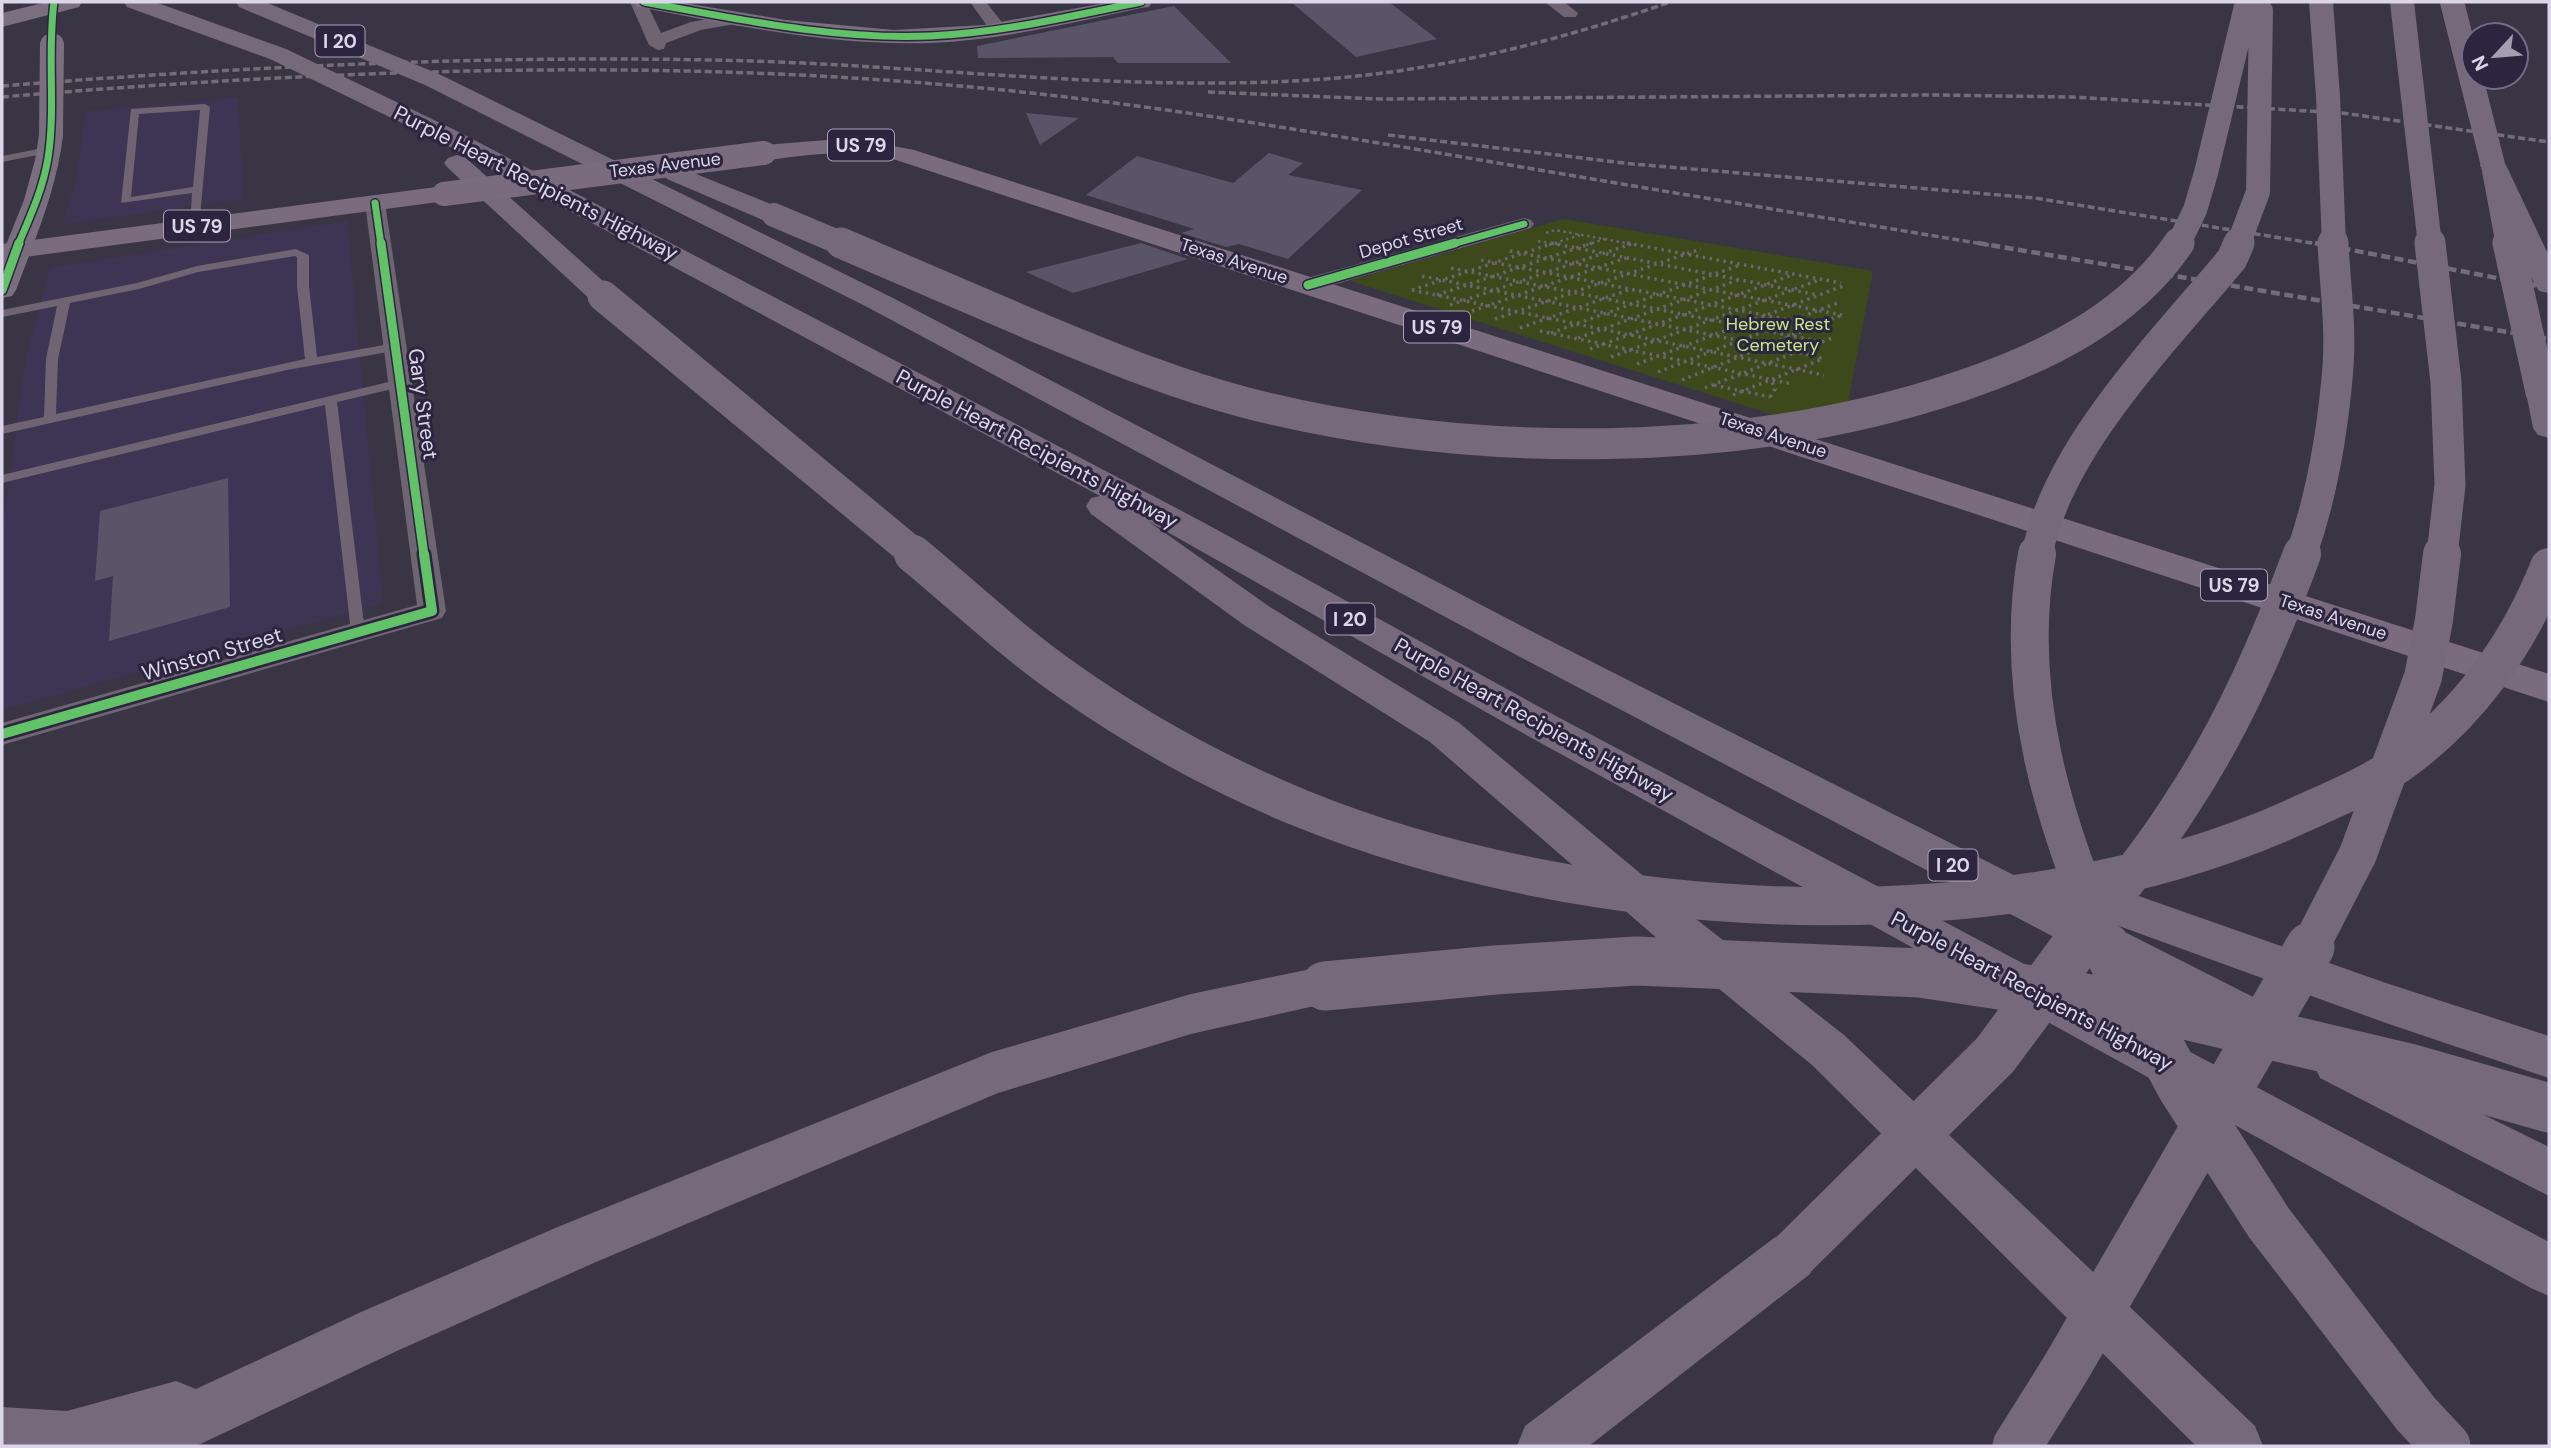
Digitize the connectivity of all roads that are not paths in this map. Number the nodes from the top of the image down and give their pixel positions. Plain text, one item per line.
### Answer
1 (135, 2) edge
2 (247, 2) edge
3 (641, 2) edge
4 (978, 2) edge
5 (1141, 2) edge
6 (1553, 2) edge
7 (2248, 2) edge
8 (2261, 2) edge
9 (2321, 2) edge
10 (2402, 2) edge
11 (2452, 2) edge
12 (61, 3) edge
13 (1570, 13) dead end
14 (740, 18) junction
15 (2, 20) edge
16 (999, 30) junction
17 (433, 80) junction
18 (401, 113) junction
19 (50, 143) junction
20 (2, 159) edge
21 (2493, 165) junction
22 (198, 189) junction
23 (376, 203) junction
24 (195, 226) junction
25 (1525, 232) road end
26 (10, 251) edge
27 (1308, 285) junction
28 (2549, 285) edge
29 (2, 290) edge
30 (65, 300) junction
31 (2, 313) edge
32 (396, 347) junction
33 (311, 362) junction
34 (401, 383) junction
35 (331, 401) junction
36 (50, 420) junction
37 (987, 424) junction
38 (2549, 428) edge
39 (2, 430) edge
40 (2, 479) edge
41 (2549, 567) edge
42 (432, 611) joint
43 (358, 632) junction
44 (2549, 688) edge
45 (2, 734) edge
46 (1872, 823) junction
47 (2549, 1057) edge
48 (2549, 1108) edge
49 (2549, 1172) edge
50 (2549, 1270) edge
51 (253, 1391) junction
52 (2, 1435) edge
53 (136, 1446) edge
54 (1545, 1446) edge
55 (2017, 1446) edge
56 (2235, 1446) edge
57 (2446, 1446) edge

1 - 18 highway, Purple Heart Recipients Highway / I 20
2 - 17 highway, Purple Heart Recipients Highway / I 20
3 - 14 street
3 - 14 street
4 - 16 street
5 - 16 street
6 - 13 street
7 - 17 highway, bridge
8 - 57 highway, bridge
9 - 54 highway, bridge
10 - 55 highway, bridge
11 - 21 highway, bridge
12 - 15 street
12 - 19 street, bridge
14 - 16 street
17 - 46 highway, Purple Heart Recipients Highway / I 20
18 - 37 highway, Purple Heart Recipients Highway / I 20
18 - 41 highway, bridge
19 - 20 lane
19 - 26 street
21 - 28 highway, bridge
21 - 38 highway, bridge
22 - 22 lane
22 - 24 lane
23 - 24 main road, Texas Avenue / US 79
23 - 27 main road, Texas Avenue / US 79, bridge
23 - 32 street, Gary Street
24 - 26 main road, Texas Avenue / US 79
25 - 27 street, Depot Street
26 - 29 street
27 - 44 main road, Texas Avenue / US 79
30 - 31 lane
30 - 33 lane
30 - 36 lane
32 - 33 lane
32 - 34 street, Gary Street
33 - 36 lane
34 - 35 lane
34 - 42 street, Gary Street
35 - 40 lane
35 - 43 lane
36 - 39 lane
37 - 50 highway, Purple Heart Recipients Highway / I 20
37 - 56 highway
42 - 43 street, Winston Street
43 - 45 street, Winston Street
46 - 47 highway
46 - 49 highway, Purple Heart Recipients Highway / I 20
48 - 51 highway, bridge
51 - 52 highway
51 - 53 highway

